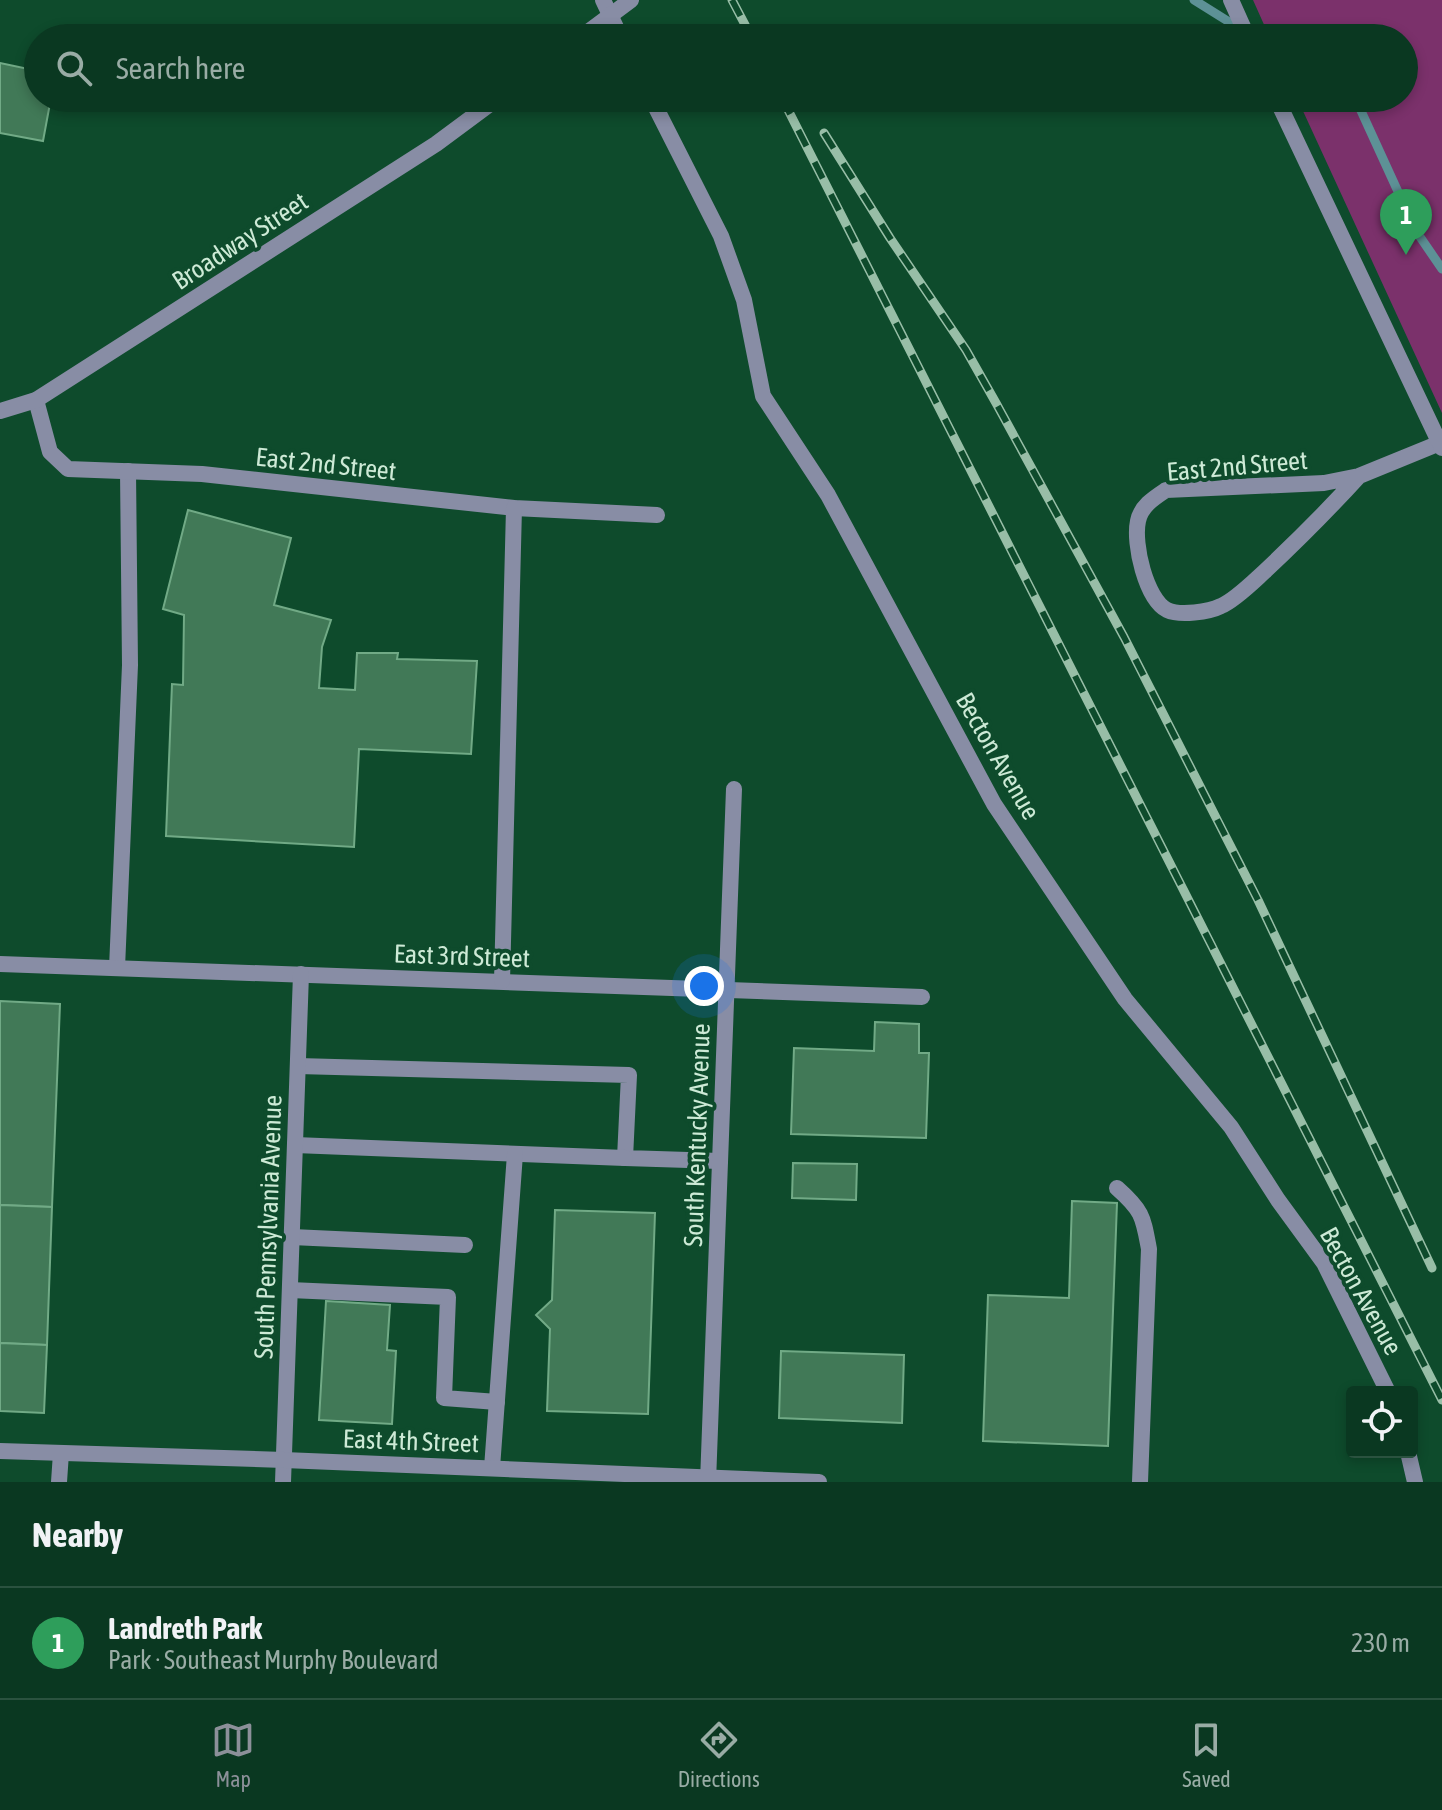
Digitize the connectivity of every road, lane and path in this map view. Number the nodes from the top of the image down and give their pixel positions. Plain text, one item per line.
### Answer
1 (603, 0) edge
2 (631, 0) edge
3 (1231, 0) edge
4 (599, 24) edge
5 (614, 24) edge
6 (1242, 24) edge
7 (479, 112) edge
8 (658, 112) edge
9 (1283, 112) edge
10 (36, 400) junction
11 (0, 411) edge
12 (1441, 446) edge
13 (128, 471) junction
14 (1359, 476) junction
15 (514, 508) junction
16 (657, 515) dead end
17 (734, 789) dead end
18 (0, 964) edge
19 (117, 968) junction
20 (301, 974) junction
21 (502, 981) junction
22 (726, 989) junction
23 (922, 997) dead end
24 (298, 1066) junction
25 (295, 1145) junction
26 (515, 1154) junction
27 (625, 1158) junction
28 (720, 1161) junction
29 (1117, 1188) dead end
30 (292, 1237) junction
31 (465, 1245) dead end
32 (290, 1290) junction
33 (1385, 1386) edge
34 (497, 1402) junction
35 (0, 1451) edge
36 (61, 1453) junction
37 (1409, 1458) edge
38 (284, 1460) junction
39 (492, 1468) junction
40 (708, 1480) edge
41 (59, 1482) edge
42 (283, 1482) edge
43 (819, 1482) edge
44 (1140, 1482) edge
45 (1415, 1482) edge

1 - 5 street
2 - 4 street, bridge
3 - 6 street
7 - 10 street, Broadway Street
8 - 33 street, Becton Avenue
9 - 12 street
10 - 11 street, Broadway Street
10 - 13 street, East 2nd Street
12 - 14 street, East 2nd Street
13 - 15 street, East 2nd Street
13 - 19 street
14 - 14 street, East 2nd Street
15 - 16 street, East 2nd Street
15 - 21 street
17 - 22 street, South Kentucky Avenue
18 - 19 street, East 3rd Street
19 - 20 street, East 3rd Street
20 - 21 street, East 3rd Street
20 - 24 street, South Pennsylvania Avenue
21 - 22 street, East 3rd Street
22 - 23 street, East 3rd Street
22 - 28 street, South Kentucky Avenue
24 - 25 street, South Pennsylvania Avenue
24 - 27 street
25 - 26 street
25 - 30 street, South Pennsylvania Avenue
26 - 27 street
26 - 34 street
27 - 28 street
28 - 40 street, South Kentucky Avenue
29 - 44 street
30 - 31 street
30 - 32 street, South Pennsylvania Avenue
32 - 34 street
32 - 38 street, South Pennsylvania Avenue
34 - 39 street
35 - 36 street, East 4th Street
36 - 38 street, East 4th Street
36 - 41 street
37 - 45 street
38 - 39 street, East 4th Street
38 - 42 street, South Pennsylvania Avenue
39 - 40 street, East 4th Street
40 - 43 street, East 4th Street

